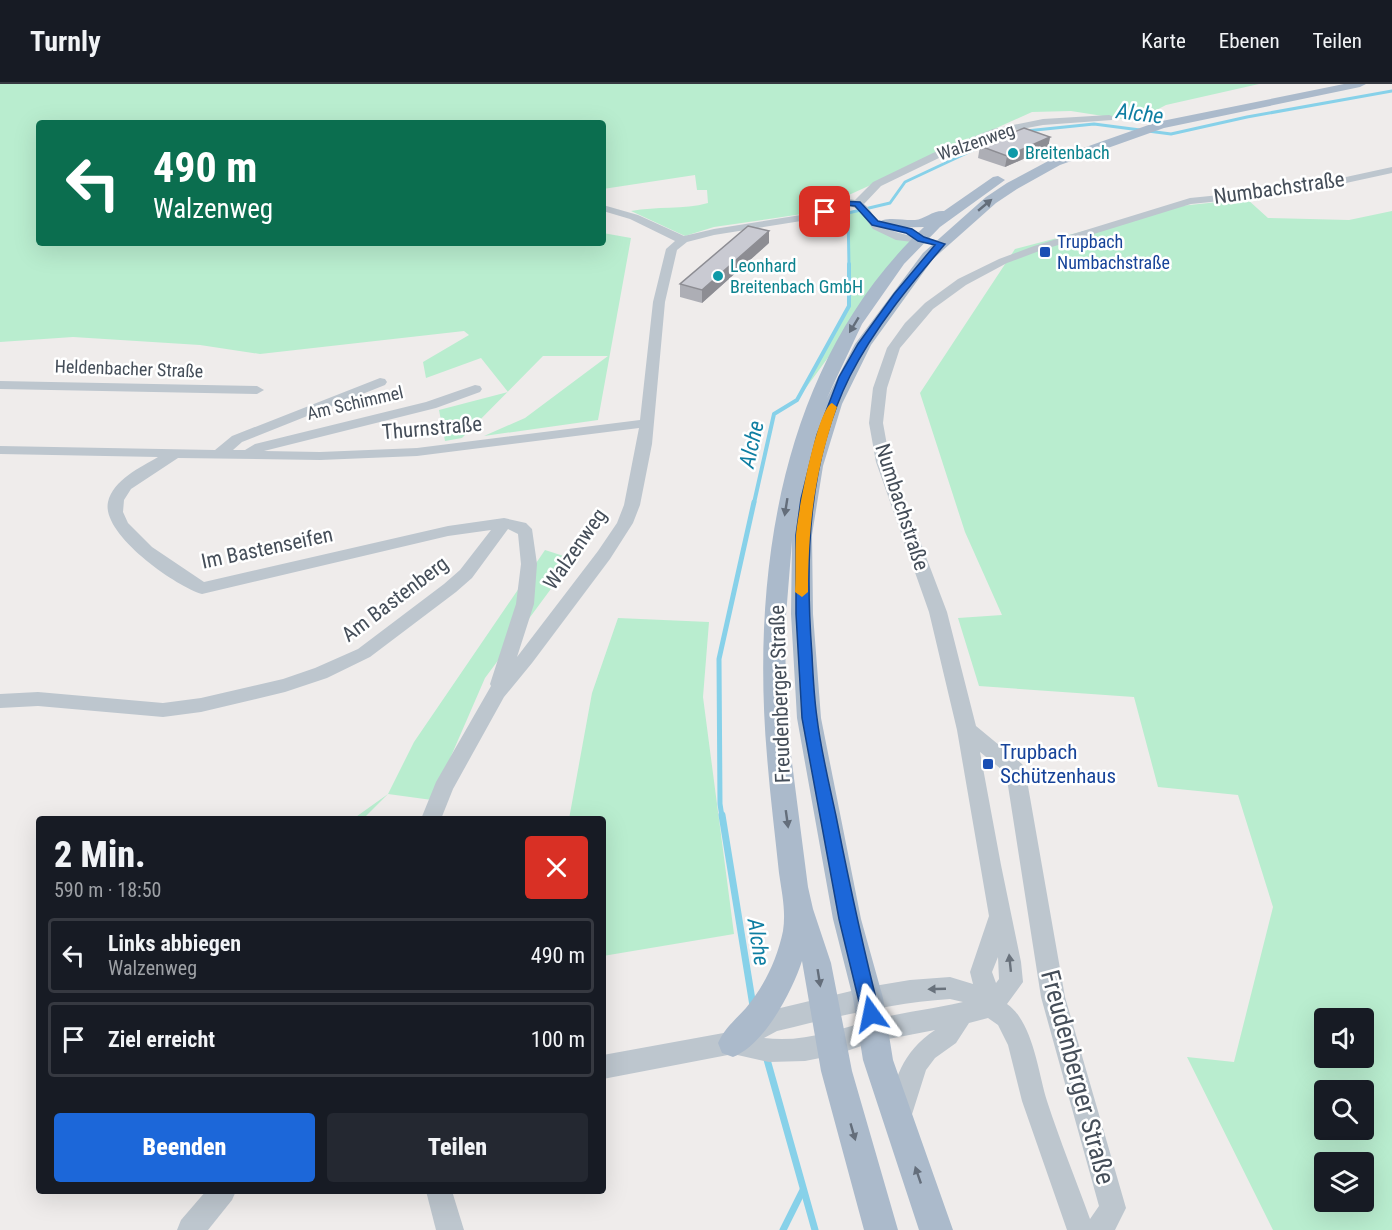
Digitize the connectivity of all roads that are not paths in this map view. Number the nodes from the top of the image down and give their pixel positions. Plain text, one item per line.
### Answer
1 (1326, 84) edge
2 (1360, 84) edge
3 (1109, 118) dead end
4 (1137, 129) junction
5 (1392, 170) edge
6 (862, 208) junction
7 (953, 208) junction
8 (606, 209) edge
9 (879, 224) junction
10 (682, 240) junction
11 (931, 241) junction
12 (380, 382) dead end
13 (0, 386) edge
14 (475, 389) dead end
15 (257, 390) dead end
16 (648, 423) junction
17 (0, 450) edge
18 (173, 454) junction
19 (218, 455) junction
20 (244, 456) junction
21 (504, 524) junction
22 (497, 692) junction
23 (0, 701) edge
24 (967, 730) junction
25 (432, 816) edge
26 (799, 908) junction
27 (868, 998) junction
28 (991, 1006) junction
29 (825, 1009) junction
30 (770, 1013) junction
31 (961, 1016) junction
32 (873, 1031) junction
33 (733, 1043) junction
34 (830, 1045) junction
35 (606, 1066) edge
36 (899, 1120) junction
37 (220, 1194) edge
38 (440, 1194) edge
39 (190, 1230) edge
40 (450, 1230) edge
41 (881, 1230) edge
42 (936, 1230) edge
43 (1081, 1230) edge
44 (1099, 1230) edge

1 - 4 main road, Freudenberger Straße
2 - 4 main road, Freudenberger Straße
3 - 6 street, Walzenweg
4 - 7 main road, Freudenberger Straße
11 -> 4 main road, Freudenberger Straße
5 - 24 street, Numbachstraße
6 - 9 street
6 - 10 street
7 - 9 main road
7 - 11 main road, Freudenberger Straße
8 - 10 street
9 - 11 street
10 - 16 street, Walzenweg
11 -> 26 main road, Freudenberger Straße
11 - 27 main road, Freudenberger Straße
12 - 19 street
13 - 15 street, Heldenbacher Straße
14 - 20 street, Am Schimmel
16 - 20 street, Thurnstraße
16 - 22 street, Walzenweg
17 - 18 street, Thurnstraße
18 - 19 street, Thurnstraße
18 - 21 street, Im Bastenseifen
19 - 20 street, Thurnstraße
21 - 22 street
21 - 23 street, Am Bastenberg
22 - 25 street, Walzenweg
24 - 28 street, Numbachstraße
24 - 44 street, Freudenberger Straße
26 -> 29 main road, Freudenberger Straße
26 - 30 main road
28 -> 27 street, Freudenberger Straße
27 - 29 street
27 - 32 main road, Freudenberger Straße
28 - 31 street
28 - 43 street, Freudenberger Straße
29 - 30 street
29 - 34 main road, Freudenberger Straße
30 - 33 main road
31 - 32 street
31 - 36 street
32 - 34 street
32 - 36 main road, Freudenberger Straße
33 - 34 street
33 - 35 street
34 -> 41 main road, Freudenberger Straße
42 -> 36 main road, Freudenberger Straße
37 - 39 street
38 - 40 street

